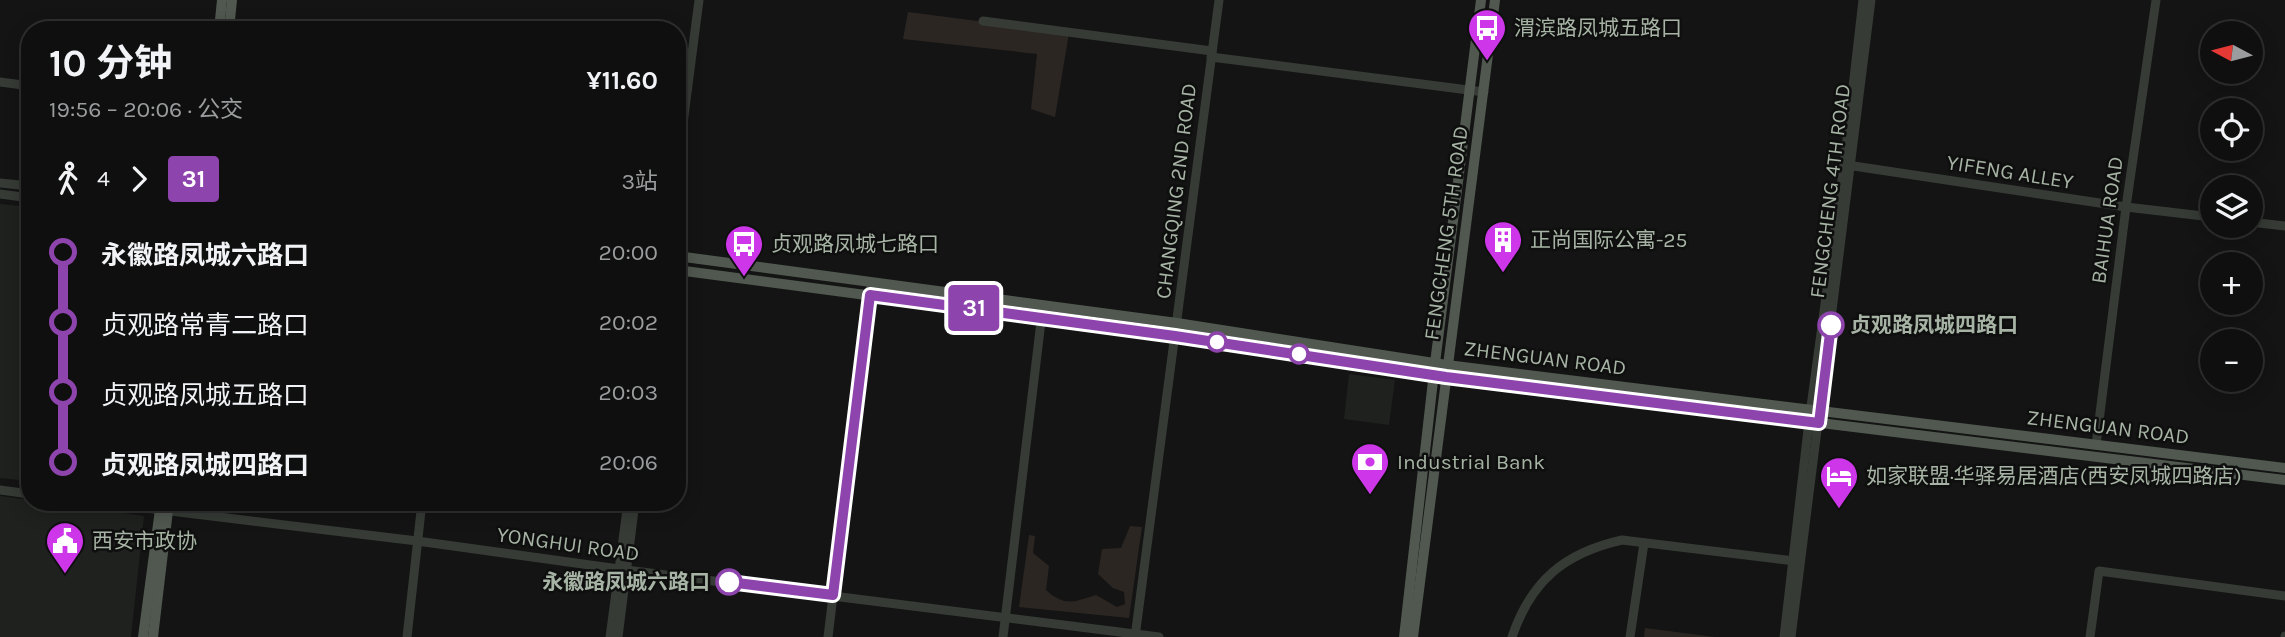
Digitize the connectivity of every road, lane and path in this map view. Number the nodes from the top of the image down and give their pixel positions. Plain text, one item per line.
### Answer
1 (222, 0) edge
2 (232, 0) edge
3 (699, 0) edge
4 (1219, 0) edge
5 (1481, 0) edge
6 (1495, 0) edge
7 (1863, 0) edge
8 (1871, 0) edge
9 (2156, 0) edge
10 (220, 21) edge
11 (230, 21) edge
12 (984, 21) dead end
13 (1212, 54) junction
14 (0, 82) edge
15 (21, 85) edge
16 (1471, 90) junction
17 (1484, 92) junction
18 (686, 100) edge
19 (1848, 165) junction
20 (0, 183) edge
21 (21, 185) edge
22 (0, 194) edge
23 (21, 197) edge
24 (2126, 207) junction
25 (2200, 216) edge
26 (2263, 223) edge
27 (2285, 226) edge
28 (686, 258) edge
29 (686, 271) edge
30 (870, 289) junction
31 (1043, 305) junction
32 (1042, 318) junction
33 (1177, 323) junction
34 (1175, 336) junction
35 (1435, 363) junction
36 (1443, 372) junction
37 (1815, 416) junction
38 (2096, 445) junction
39 (2285, 468) edge
40 (2285, 480) edge
41 (0, 491) edge
42 (21, 493) edge
43 (163, 511) edge
44 (164, 511) edge
45 (200, 511) edge
46 (421, 511) edge
47 (627, 511) edge
48 (633, 511) edge
49 (418, 541) junction
50 (1644, 543) junction
51 (1794, 561) junction
52 (622, 569) junction
53 (833, 595) junction
54 (2285, 596) edge
55 (1006, 617) junction
56 (1135, 635) edge
57 (143, 637) edge
58 (153, 637) edge
59 (407, 637) edge
60 (610, 637) edge
61 (618, 637) edge
62 (828, 637) edge
63 (1003, 637) edge
64 (1159, 637) edge
65 (1404, 637) edge
66 (1413, 637) edge
67 (1512, 637) edge
68 (1630, 637) edge
69 (1784, 637) edge
70 (1791, 637) edge
71 (2091, 637) edge

1 - 10 main road
2 - 11 main road
3 - 18 street
4 - 13 street, CHANGQING 2ND ROAD
5 - 16 main road, FENGCHENG 5TH ROAD
6 - 17 main road, FENGCHENG 5TH ROAD
7 - 19 street, FENGCHENG 4TH ROAD
8 - 19 street, FENGCHENG 4TH ROAD
9 - 24 street, BAIHUA ROAD
12 - 13 street
13 - 16 street
13 - 33 street, CHANGQING 2ND ROAD
14 - 15 street
16 - 17 street
16 - 35 main road, FENGCHENG 5TH ROAD
17 - 36 main road, FENGCHENG 5TH ROAD
19 - 24 street, YIFENG ALLEY
19 - 37 street, FENGCHENG 4TH ROAD
20 - 21 street
22 - 23 street
24 - 25 street, YIFENG ALLEY
24 - 38 street, BAIHUA ROAD
26 - 27 street
28 - 30 main road, ZHENGUAN ROAD
29 - 30 main road, ZHENGUAN ROAD
30 - 31 main road, ZHENGUAN ROAD
30 - 32 main road, ZHENGUAN ROAD
30 - 53 street
31 - 32 street
31 - 33 main road, ZHENGUAN ROAD
32 - 34 main road, ZHENGUAN ROAD
32 - 55 street
33 - 34 street, CHANGQING 2ND ROAD
33 - 35 main road, ZHENGUAN ROAD
34 - 36 main road, ZHENGUAN ROAD
34 - 56 street, CHANGQING 2ND ROAD
35 - 36 main road, ZHENGUAN ROAD
36 - 37 main road, ZHENGUAN ROAD
36 - 65 main road, FENGCHENG 5TH ROAD
36 - 66 main road, FENGCHENG 5TH ROAD
37 - 38 main road, ZHENGUAN ROAD
37 - 40 main road, ZHENGUAN ROAD
37 - 51 street
37 - 70 street, FENGCHENG 4TH ROAD
38 - 39 main road, ZHENGUAN ROAD
41 - 42 street
43 - 57 main road
44 - 58 main road
45 - 49 street, YONGHUI ROAD
46 - 49 street
47 - 52 street
48 - 52 street
49 - 52 street, YONGHUI ROAD
49 - 59 street
50 - 51 street
50 - 67 street
50 - 68 street
51 - 69 street
52 - 53 street, YONGHUI ROAD
52 - 60 street
52 - 61 street
53 - 55 street, YONGHUI ROAD
53 - 62 street
54 - 71 street
55 - 56 street, YONGHUI ROAD
55 - 63 street
56 - 64 street, YONGHUI ROAD

